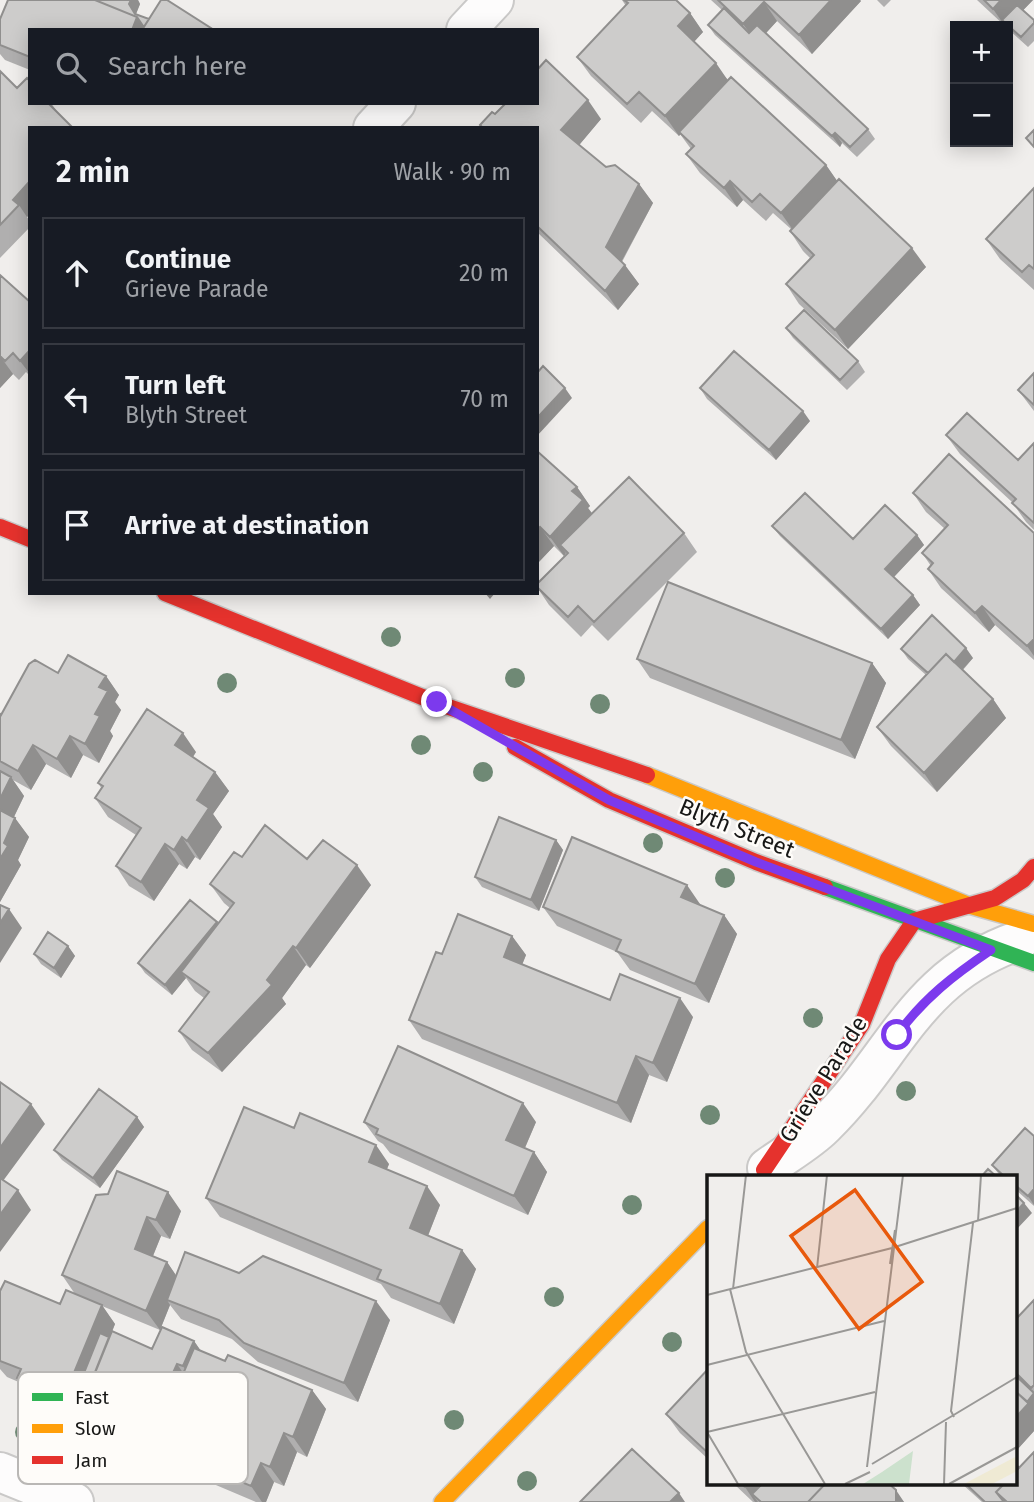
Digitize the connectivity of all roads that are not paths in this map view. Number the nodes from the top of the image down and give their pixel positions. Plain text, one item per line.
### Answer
1 (494, 0) edge
2 (468, 28) edge
3 (394, 105) edge
4 (375, 126) edge
5 (170, 595) edge
6 (437, 702) junction
7 (1034, 867) edge
8 (971, 906) junction
9 (914, 921) junction
10 (1034, 924) edge
11 (1034, 935) edge
12 (991, 950) junction
13 (1034, 964) edge
14 (761, 1173) edge
15 (707, 1230) edge
16 (0, 1472) edge
17 (18, 1479) edge
18 (30, 1484) edge
19 (74, 1502) edge
20 (442, 1502) edge

1 - 2 street
3 - 4 street
5 - 6 street, Blyth Street
6 - 8 street, Blyth Street
6 - 9 street, Blyth Street
7 - 8 street
8 - 9 street
8 - 10 street, Blyth Street
9 - 12 street, Blyth Street
9 - 14 street, Grieve Parade
11 - 12 street, Grieve Parade
12 - 13 street, Blyth Street
12 - 14 street, Grieve Parade
15 - 20 street
16 - 17 street
18 - 19 street

